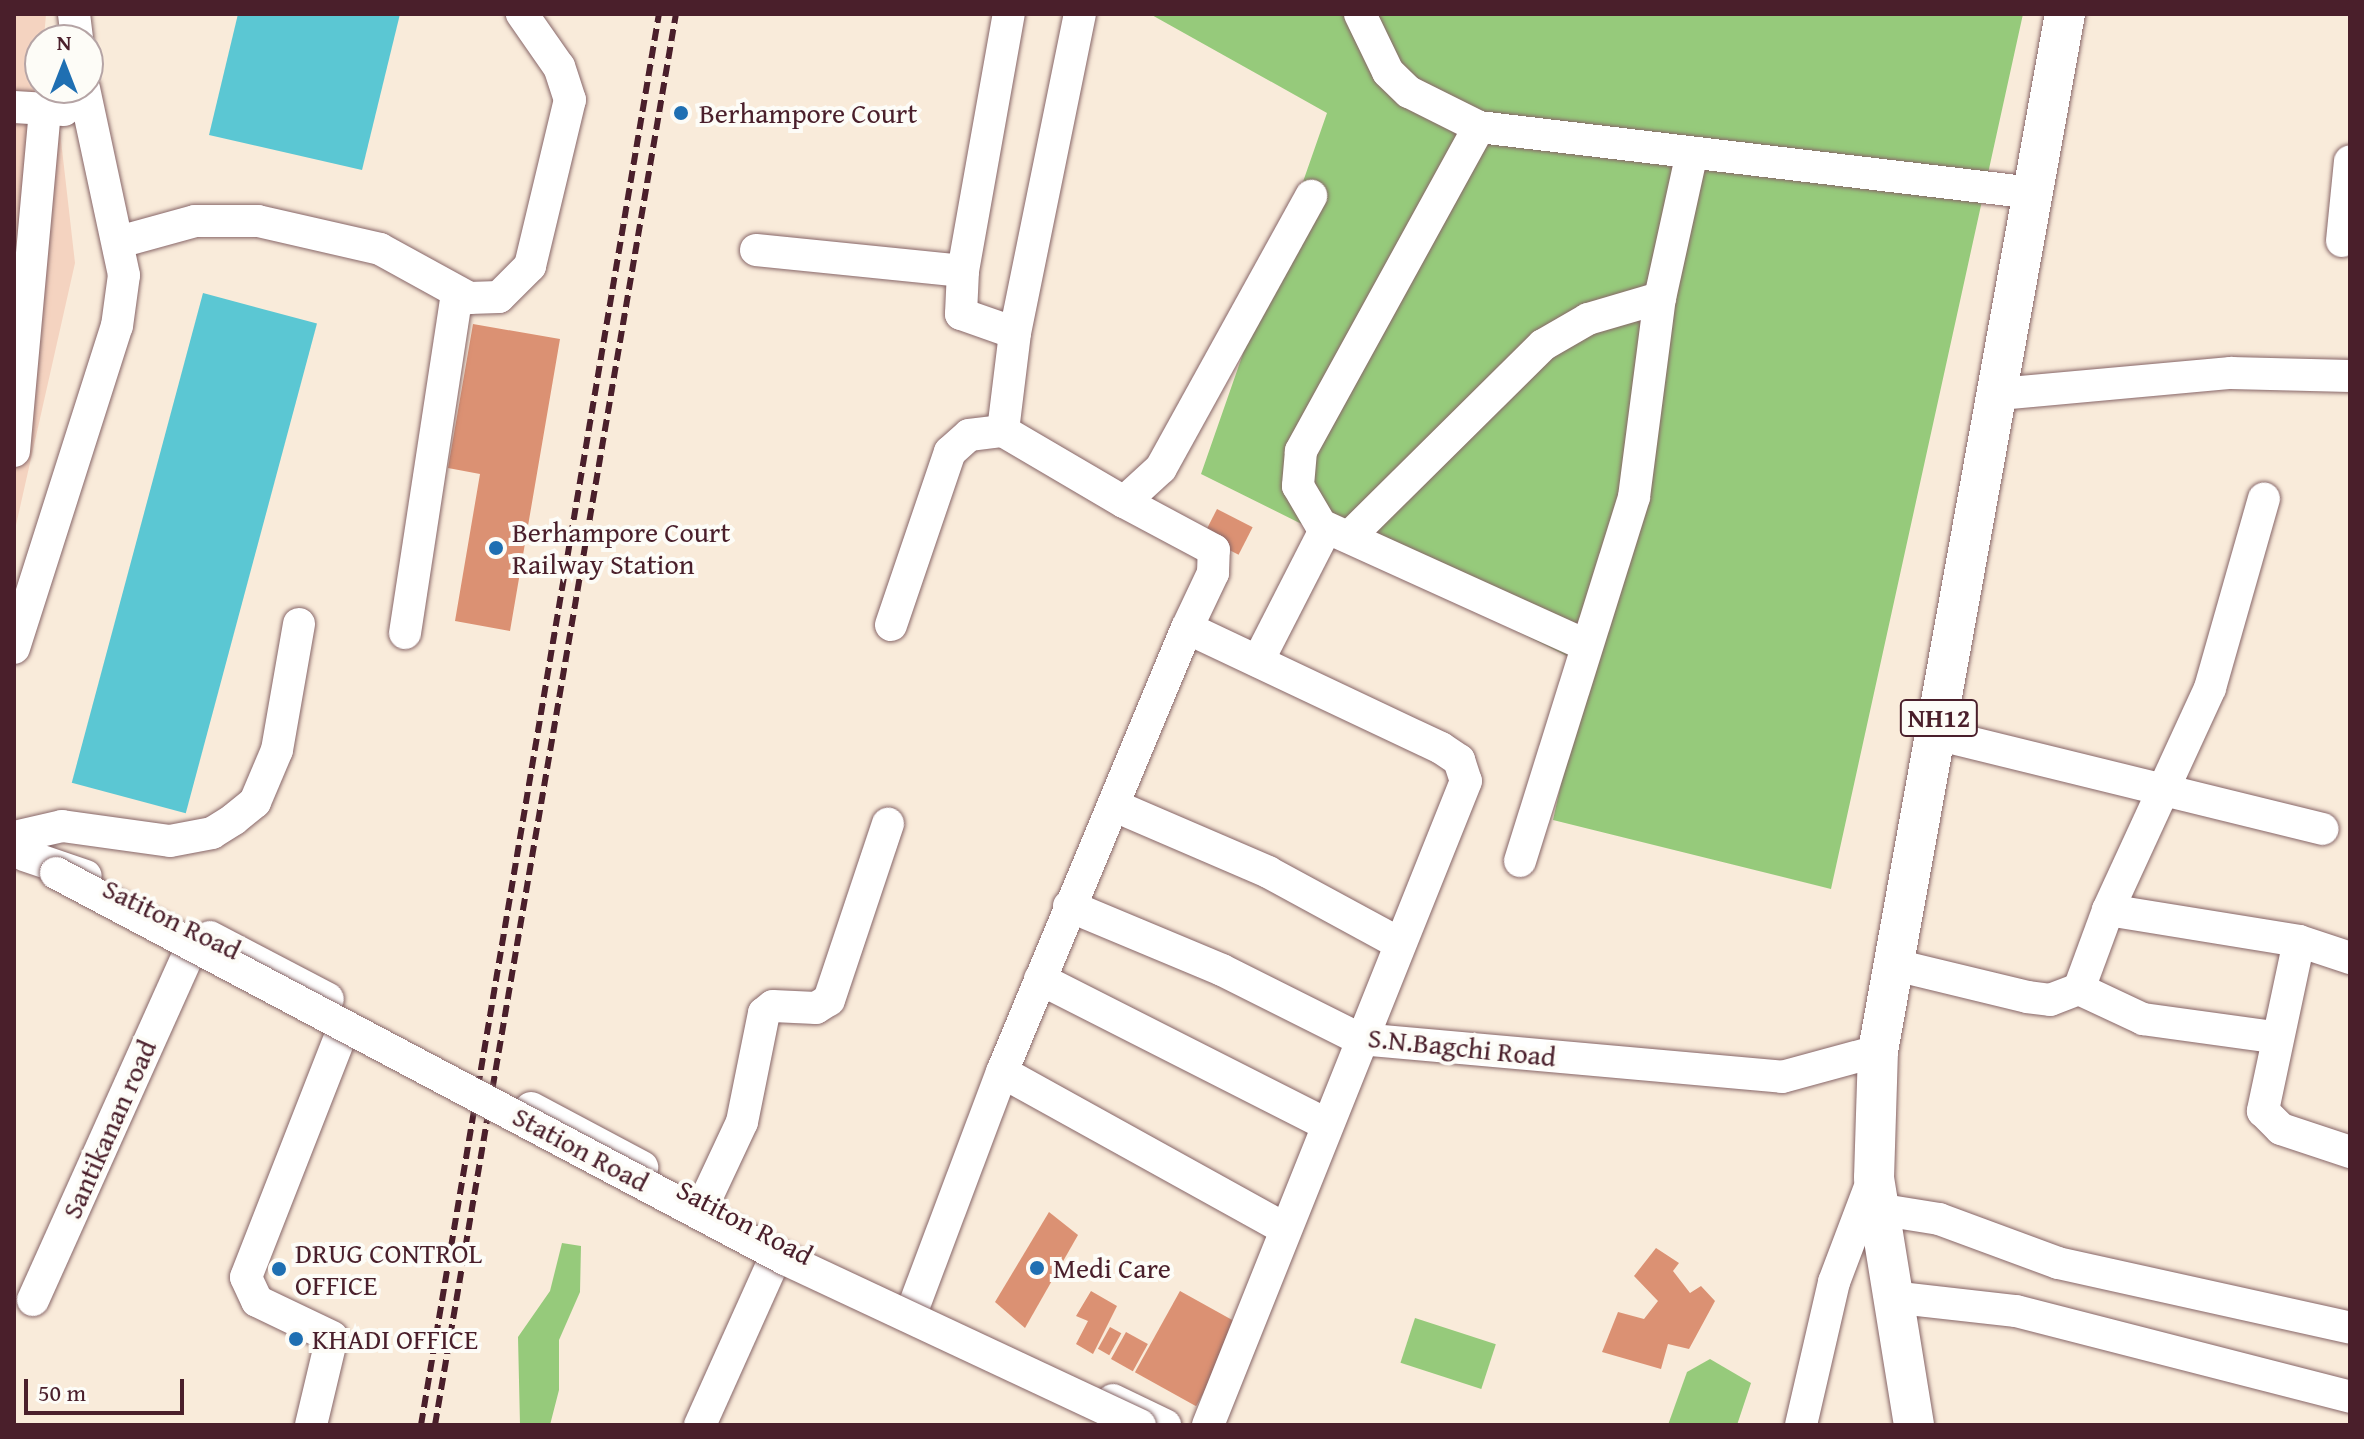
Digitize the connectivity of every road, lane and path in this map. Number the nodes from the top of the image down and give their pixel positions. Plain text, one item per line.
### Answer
1 (522, 14) edge
2 (1009, 14) edge
3 (1080, 14) edge
4 (1360, 14) edge
5 (2065, 14) edge
6 (58, 104) edge
7 (87, 104) edge
8 (29, 108) edge
9 (1479, 127) junction
10 (1691, 157) junction
11 (2350, 161) edge
12 (2033, 193) junction
13 (1311, 196) dead end
14 (2342, 241) dead end
15 (119, 242) junction
16 (756, 250) dead end
17 (963, 271) junction
18 (457, 293) junction
19 (1660, 298) junction
20 (1015, 333) junction
21 (2350, 376) edge
22 (1999, 394) junction
23 (1003, 431) junction
24 (14, 451) edge
25 (2264, 499) dead end
26 (1124, 502) junction
27 (1338, 533) junction
28 (299, 624) dead end
29 (891, 625) dead end
30 (1187, 628) junction
31 (405, 633) dead end
32 (1585, 645) junction
33 (14, 648) edge
34 (1258, 661) junction
35 (1936, 734) junction
36 (2167, 786) junction
37 (1115, 806) junction
38 (888, 824) dead end
39 (2323, 829) dead end
40 (36, 857) edge
41 (1520, 861) dead end
42 (1069, 906) junction
43 (2108, 910) junction
44 (2299, 941) junction
45 (1399, 943) junction
46 (187, 958) junction
47 (2350, 958) edge
48 (1891, 964) junction
49 (1040, 979) junction
50 (2079, 989) junction
51 (341, 1035) junction
52 (2273, 1037) junction
53 (1360, 1039) junction
54 (1878, 1051) junction
55 (1002, 1072) junction
56 (1324, 1123) junction
57 (2350, 1152) edge
58 (1875, 1193) junction
59 (705, 1201) junction
60 (1284, 1228) junction
61 (772, 1265) junction
62 (1891, 1297) junction
63 (33, 1300) dead end
64 (914, 1306) junction
65 (2350, 1328) edge
66 (2350, 1397) edge
67 (311, 1425) edge
68 (700, 1425) edge
69 (1110, 1425) edge
70 (1140, 1425) edge
71 (1165, 1425) edge
72 (1208, 1425) edge
73 (1801, 1425) edge
74 (1914, 1425) edge

1 - 18 street
2 - 17 street
3 - 20 street
4 - 9 street
5 - 12 main road, NH12
6 - 8 street
7 - 15 street
8 - 24 street
9 - 10 street
9 - 27 street
10 - 12 street
10 - 19 street
11 - 14 street
12 - 22 main road, NH12
13 - 26 street
15 - 18 street
15 - 33 street
16 - 17 street
17 - 20 street
18 - 31 street
19 - 27 street
19 - 32 street
20 - 23 street
21 - 22 street
22 - 35 main road, NH12
23 - 26 street
23 - 29 street
25 - 36 street
26 - 30 street
27 - 32 street
27 - 34 street
28 - 40 street
30 - 34 street
30 - 37 street
32 - 41 street
34 - 45 street
35 - 36 street
35 - 48 main road, NH12
36 - 39 street
36 - 43 street
37 - 42 street
37 - 45 street
38 - 59 street
40 - 46 street, Station Road
40 - 59 street, Satiton Road
40 - 70 street, Station Road, bridge
42 - 49 street
42 - 53 street, S.N.Bagchi Road
43 - 44 street
43 - 50 street
44 - 47 street
44 - 52 street
45 - 53 street
46 - 51 street, Station Road
46 - 63 street, Santikanan road
48 - 50 street
48 - 54 main road, NH12
49 - 55 street
49 - 56 street
50 - 52 street
51 - 61 street, Station Road
51 - 67 street
52 - 57 street
53 - 54 street, S.N.Bagchi Road
53 - 56 street
54 - 58 main road, NH12
55 - 60 street
55 - 64 street
56 - 60 street
58 - 62 main road, NH12
58 - 65 street
58 - 73 street
59 - 64 street, Satiton Road
60 - 72 street
61 - 68 street
61 - 69 street, Station Road
62 - 66 street
62 - 74 main road, NH12
64 - 71 street, Satiton Road

